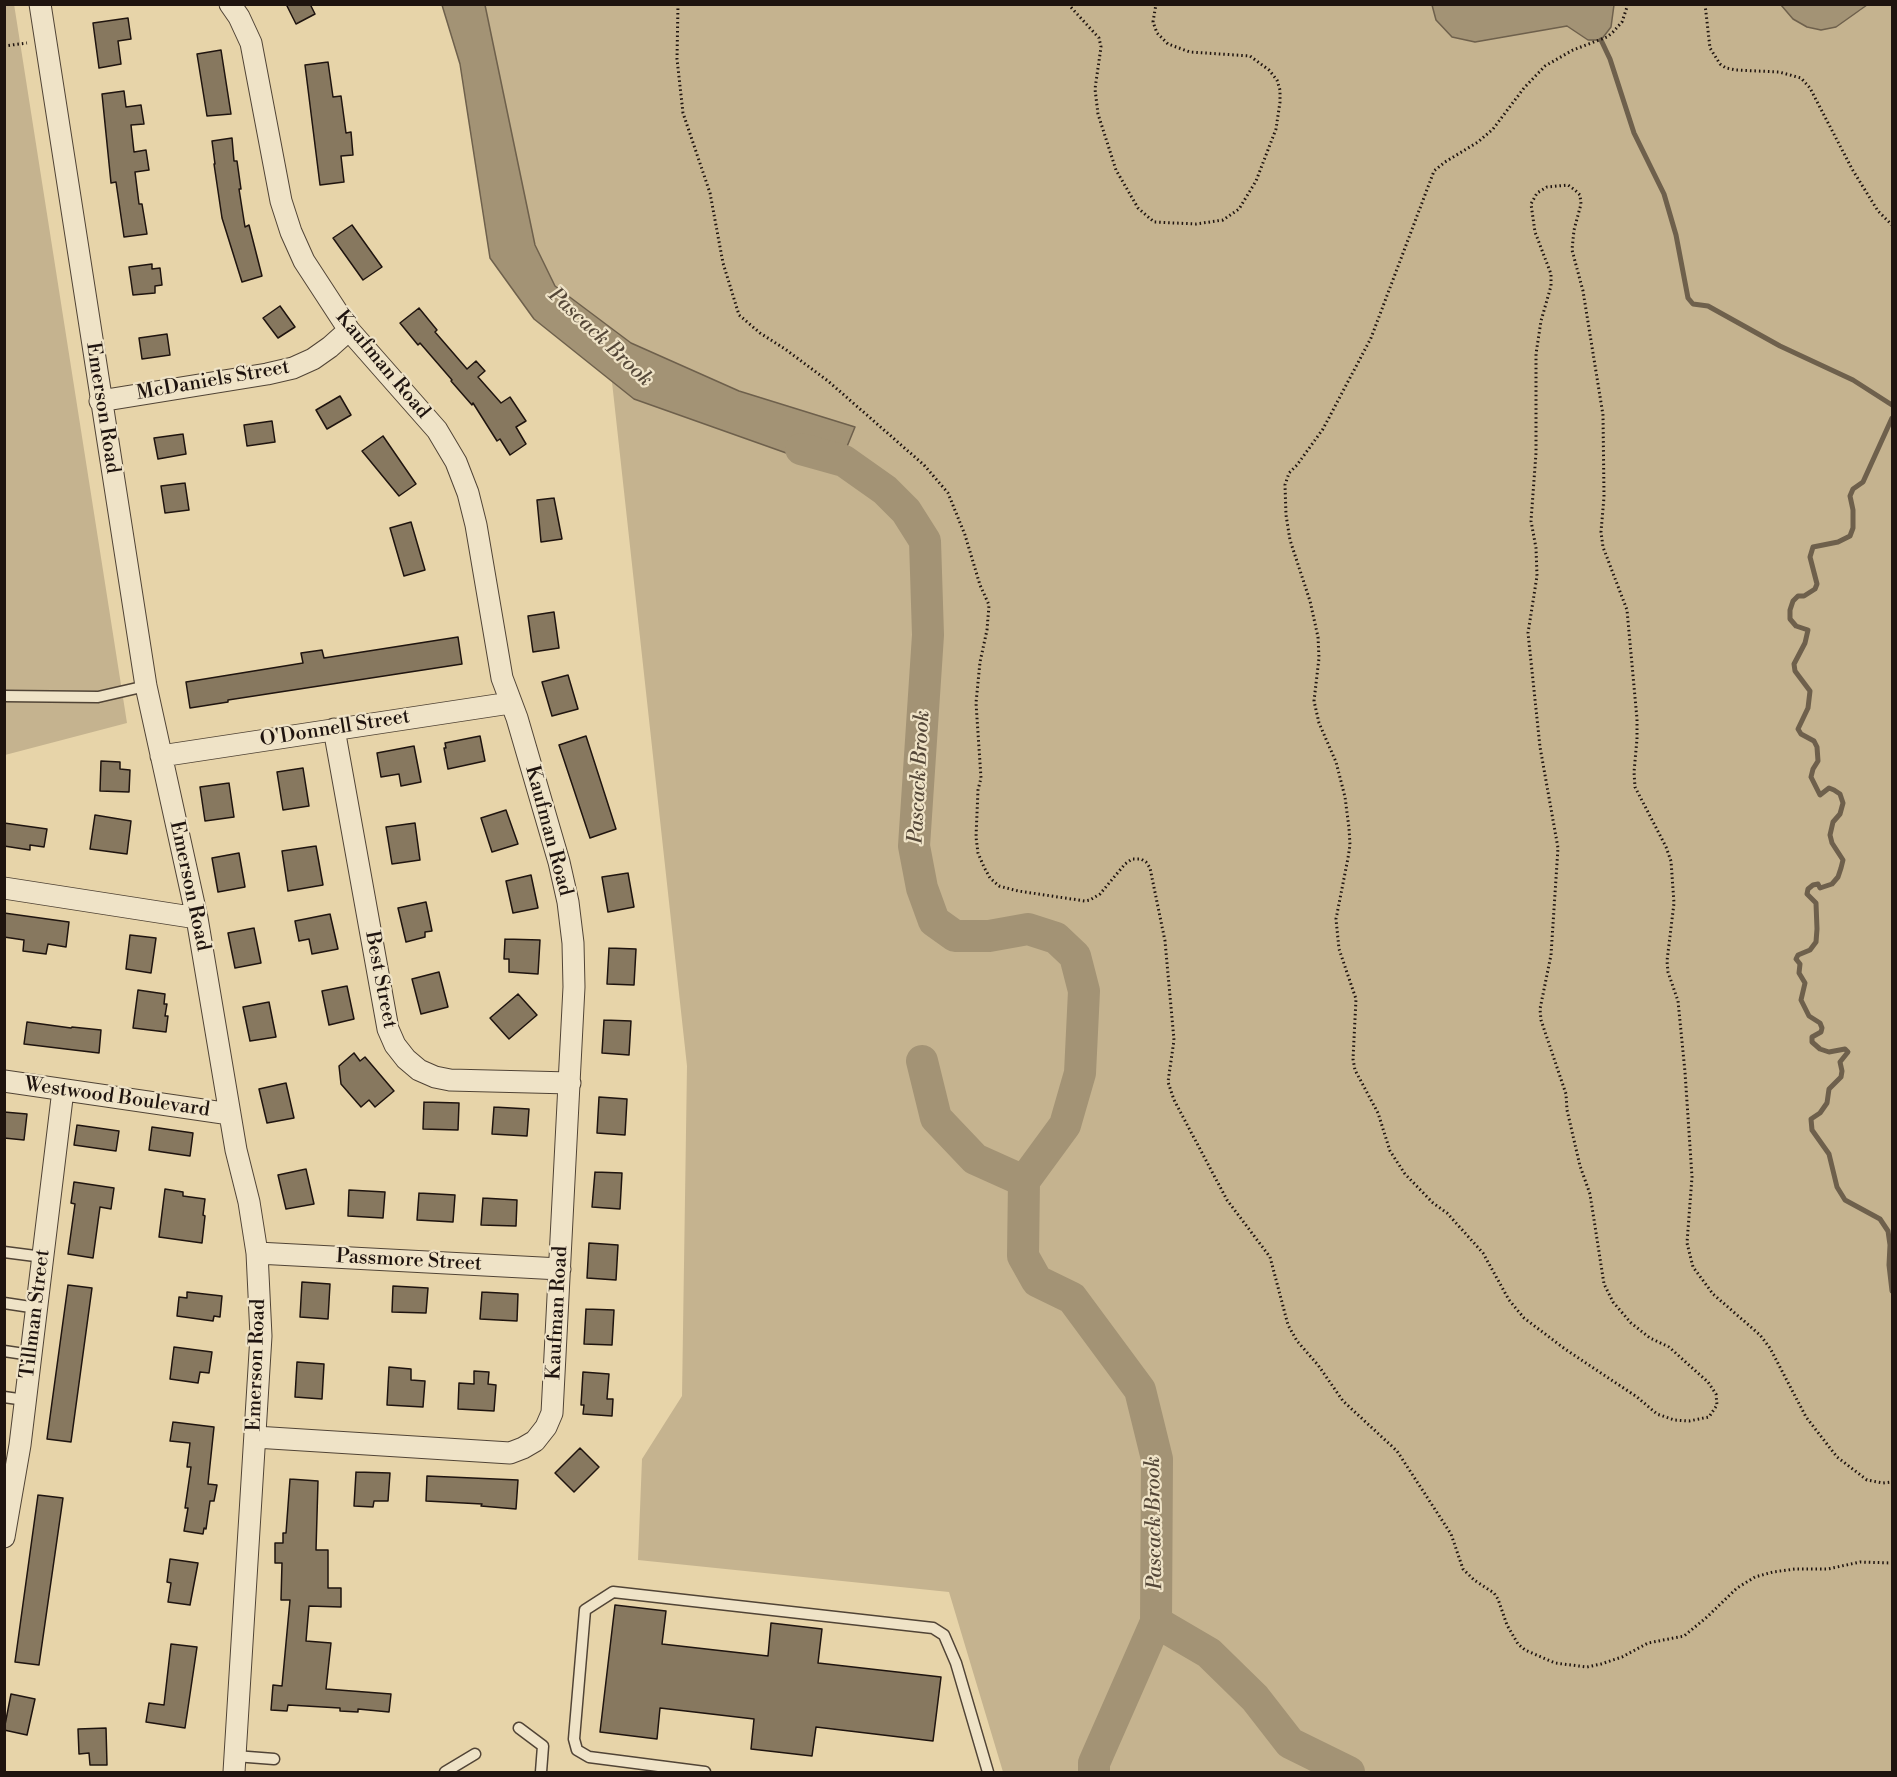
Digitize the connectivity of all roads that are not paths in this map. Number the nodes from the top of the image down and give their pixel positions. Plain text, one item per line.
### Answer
1 (40, 4) edge
2 (230, 4) edge
3 (349, 330) junction
4 (100, 400) junction
5 (146, 686) junction
6 (4, 696) edge
7 (510, 703) junction
8 (334, 729) junction
9 (161, 756) junction
10 (4, 888) edge
11 (197, 918) junction
12 (4, 1081) edge
13 (570, 1083) junction
14 (63, 1090) junction
15 (230, 1114) junction
16 (4, 1252) edge
17 (257, 1253) junction
18 (43, 1257) junction
19 (560, 1269) junction
20 (4, 1303) edge
21 (37, 1308) junction
22 (4, 1351) edge
23 (31, 1354) junction
24 (15, 1399) edge
25 (255, 1437) junction
26 (11, 1458) edge
27 (5, 1532) edge
28 (4, 1536) edge
29 (519, 1728) dead end
30 (475, 1754) dead end
31 (274, 1759) dead end
32 (234, 1764) edge
33 (445, 1773) edge
34 (541, 1773) edge
35 (705, 1773) edge
36 (988, 1773) edge

1 - 4 street, Emerson Road
2 - 3 street, Kaufman Road
3 - 4 street, McDaniels Street
3 - 7 street, Kaufman Road
4 - 5 street, Emerson Road
5 - 6 lane
5 - 9 street, Emerson Road
7 - 8 street, O'Donnell Street
7 - 13 street, Kaufman Road
8 - 9 street, O'Donnell Street
8 - 13 street, Best Street
9 - 11 street, Emerson Road
10 - 11 street
11 - 15 street, Emerson Road
12 - 14 street, Westwood Boulevard
13 - 19 street, Kaufman Road
14 - 15 street, Westwood Boulevard
14 - 18 street, Tillman Street
15 - 17 street, Emerson Road
16 - 18 lane
17 - 19 street, Passmore Street
17 - 25 street, Emerson Road
18 - 21 street, Tillman Street
19 - 25 street, Kaufman Road
20 - 21 lane
21 - 23 street, Tillman Street
22 - 23 lane
23 - 24 street, Tillman Street
24 - 26 street, Tillman Street
25 - 32 street, Emerson Road
26 - 27 street, Tillman Street
27 - 28 street, Tillman Street
29 - 34 lane
30 - 33 lane
31 - 32 lane
35 - 36 lane

